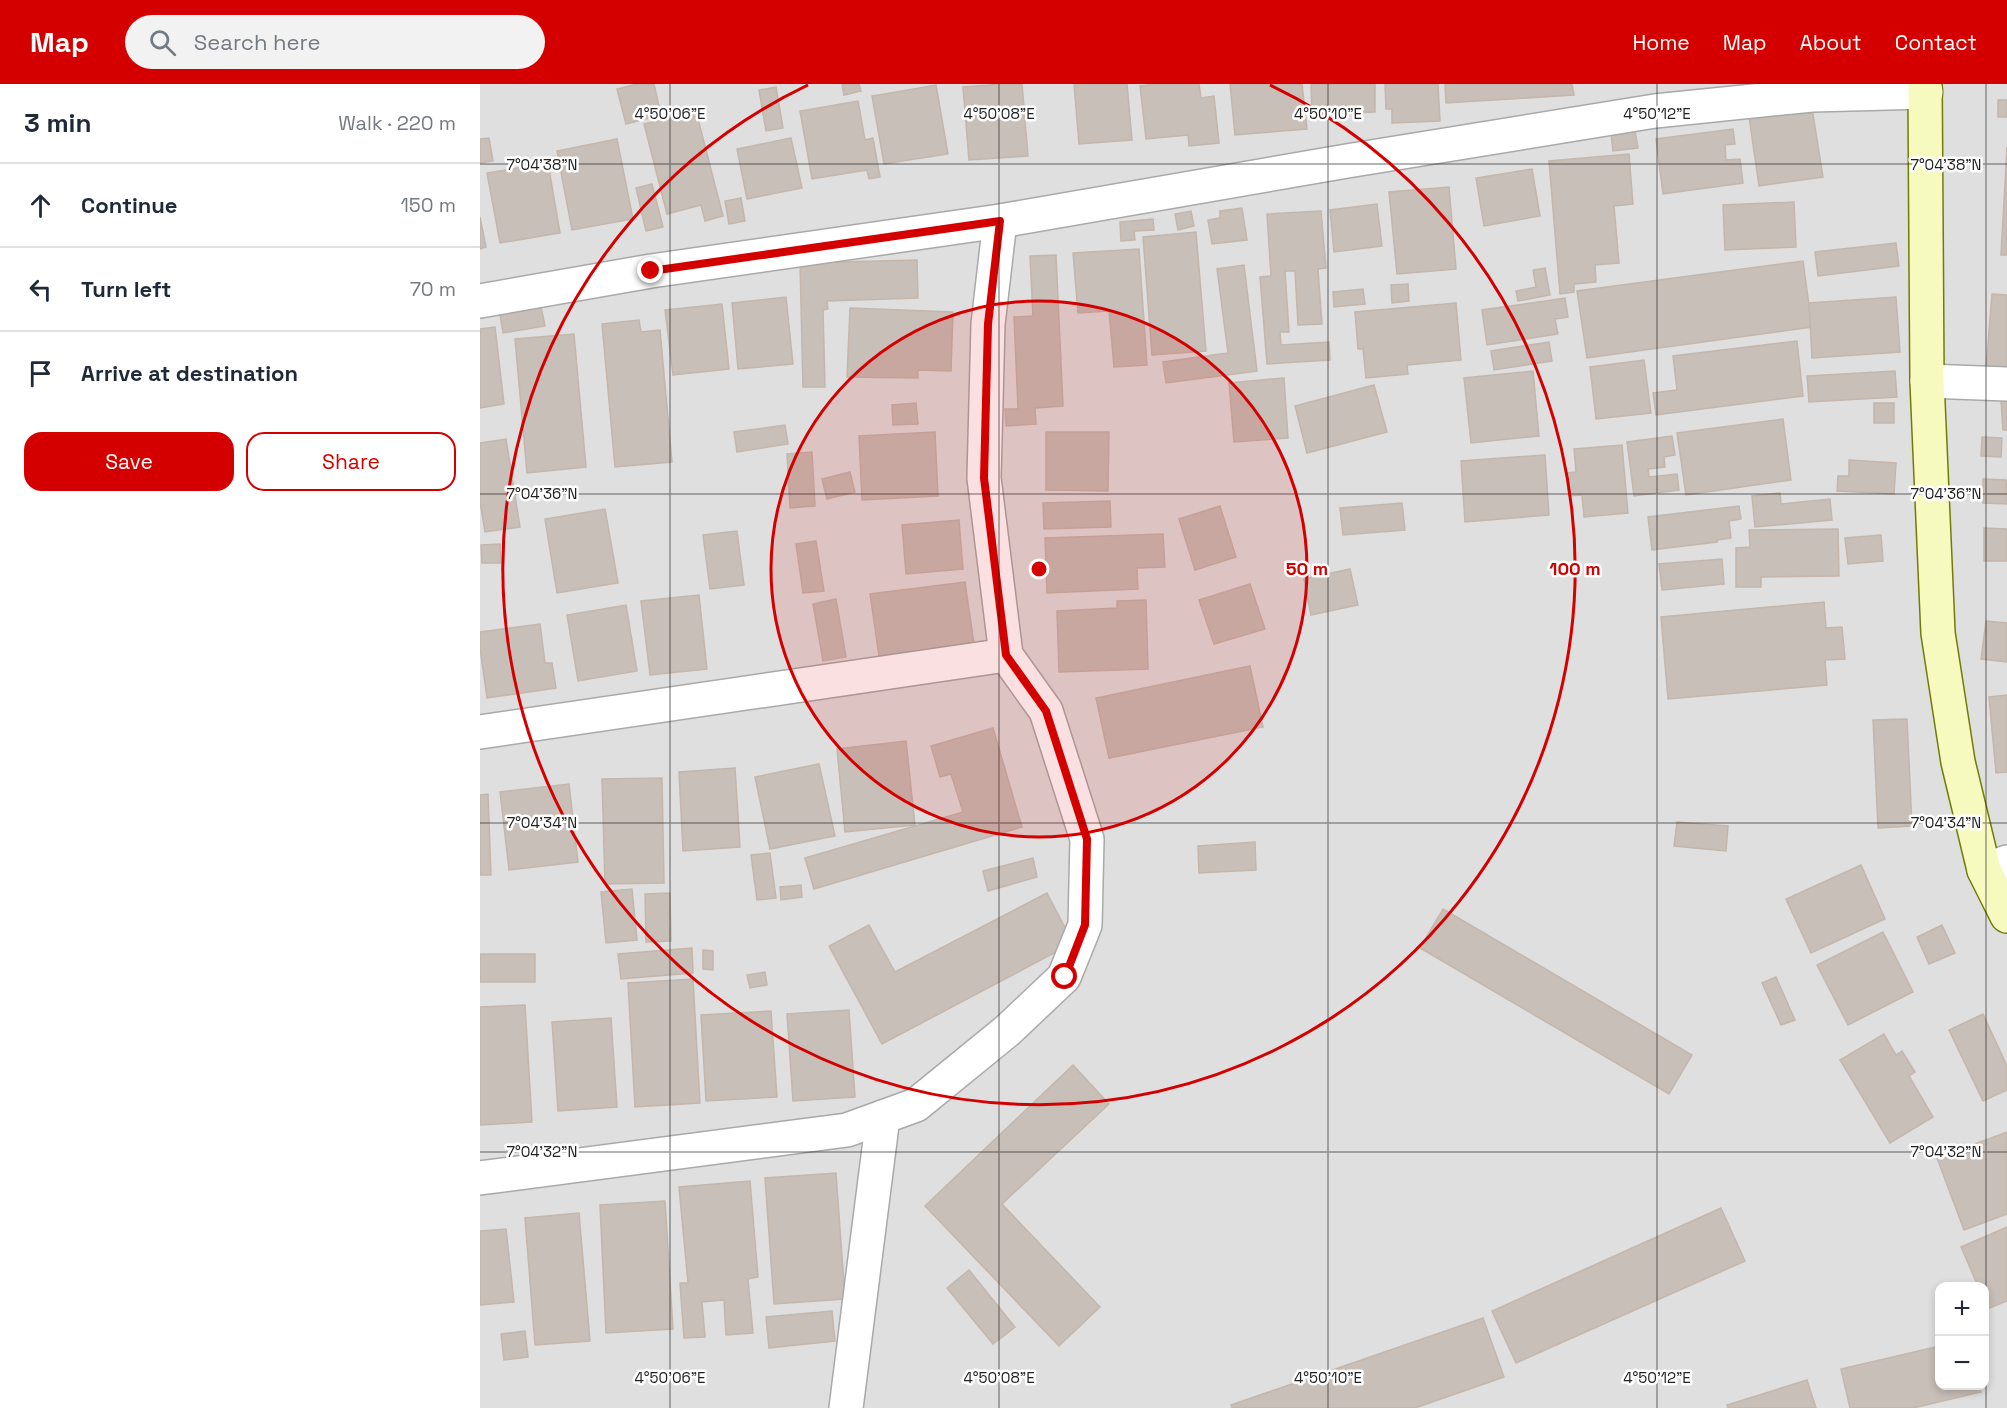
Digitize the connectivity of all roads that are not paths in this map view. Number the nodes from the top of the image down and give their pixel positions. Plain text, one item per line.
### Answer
1 (1926, 88) edge
2 (1000, 221) junction
3 (480, 301) edge
4 (1927, 381) junction
5 (2007, 384) edge
6 (1006, 655) junction
7 (480, 732) edge
8 (1996, 866) edge
9 (2007, 916) edge
10 (883, 1117) junction
11 (480, 1178) edge
12 (846, 1408) edge

1 - 2 street
1 - 4 main road
2 - 3 street
2 - 6 street
4 - 5 street
4 - 8 main road
6 - 7 street
6 - 10 street
8 - 9 main road
10 - 11 street
10 - 12 street

